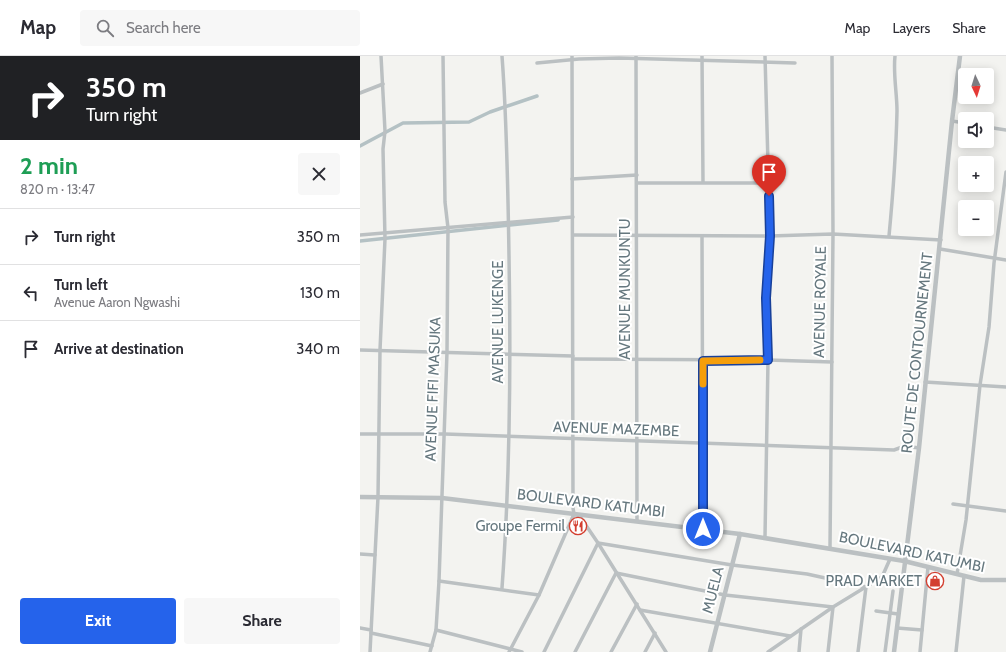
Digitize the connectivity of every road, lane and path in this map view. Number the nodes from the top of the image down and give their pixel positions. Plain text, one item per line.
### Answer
1 (381, 56) edge
2 (443, 56) edge
3 (502, 56) edge
4 (765, 56) edge
5 (832, 56) edge
6 (895, 56) edge
7 (960, 56) edge
8 (636, 57) edge
9 (572, 58) edge
10 (702, 58) edge
11 (765, 61) junction
12 (537, 63) dead end
13 (795, 63) dead end
14 (383, 84) junction
15 (360, 93) edge
16 (952, 121) junction
17 (958, 122) edge
18 (994, 128) edge
19 (1006, 130) edge
20 (1006, 172) edge
21 (637, 175) junction
22 (572, 179) junction
23 (637, 182) junction
24 (703, 182) junction
25 (768, 183) junction
26 (573, 216) junction
27 (509, 222) junction
28 (448, 228) junction
29 (360, 234) edge
30 (833, 234) junction
31 (385, 235) junction
32 (573, 235) junction
33 (636, 235) junction
34 (702, 236) junction
35 (770, 236) junction
36 (889, 236) junction
37 (941, 240) junction
38 (940, 249) junction
39 (994, 259) junction
40 (1006, 260) edge
41 (360, 350) edge
42 (380, 350) junction
43 (447, 352) junction
44 (511, 354) junction
45 (573, 358) junction
46 (637, 360) junction
47 (768, 360) junction
48 (703, 361) junction
49 (832, 362) junction
50 (925, 382) junction
51 (980, 385) junction
52 (1006, 387) edge
53 (360, 434) edge
54 (378, 434) junction
55 (445, 434) junction
56 (509, 437) junction
57 (574, 440) junction
58 (637, 442) junction
59 (702, 443) junction
60 (767, 445) junction
61 (831, 447) junction
62 (919, 448) junction
63 (360, 497) edge
64 (378, 497) junction
65 (442, 498) junction
66 (953, 504) dead end
67 (508, 505) junction
68 (968, 506) junction
69 (1006, 511) edge
70 (574, 514) junction
71 (637, 521) junction
72 (703, 529) junction
73 (740, 534) junction
74 (765, 537) junction
75 (598, 543) junction
76 (830, 548) junction
77 (360, 554) edge
78 (375, 555) junction
79 (890, 559) junction
80 (904, 562) junction
81 (732, 565) junction
82 (928, 567) junction
83 (616, 573) junction
84 (956, 574) junction
85 (964, 576) junction
86 (1006, 580) edge
87 (439, 581) junction
88 (866, 587) junction
89 (502, 588) junction
90 (893, 591) dead end
91 (539, 594) junction
92 (725, 595) junction
93 (636, 604) junction
94 (833, 607) junction
95 (640, 610) junction
96 (876, 611) dead end
97 (889, 612) junction
98 (898, 614) junction
99 (717, 624) junction
100 (360, 628) edge
101 (896, 628) junction
102 (801, 629) junction
103 (436, 630) junction
104 (922, 630) junction
105 (371, 631) junction
106 (655, 634) junction
107 (790, 636) junction
108 (432, 646) junction
109 (509, 650) edge
110 (370, 652) edge
111 (430, 652) edge
112 (522, 652) edge
113 (544, 652) edge
114 (575, 652) edge
115 (611, 652) edge
116 (645, 652) edge
117 (666, 652) edge
118 (710, 652) edge
119 (769, 652) edge
120 (799, 652) edge
121 (828, 652) edge
122 (858, 652) edge
123 (885, 652) edge
124 (894, 652) edge
125 (920, 652) edge
126 (956, 652) edge

1 - 14 street
2 - 28 street, AVENUE FIFI MASUKA
3 - 27 street, AVENUE LUKENGE
4 - 11 street
5 - 30 street, AVENUE ROYALE
6 - 36 street
7 - 16 street, ROUTE DE CONTOURNEMENT
8 - 9 street
8 - 10 street
8 - 21 street, AVENUE MUNKUNTU
9 - 12 street
9 - 22 street
10 - 11 street
10 - 24 street
11 - 13 street
11 - 25 street
14 - 15 street
14 - 31 street
16 - 17 street
16 - 37 street, ROUTE DE CONTOURNEMENT
18 - 19 street
20 - 39 street
21 - 22 street
21 - 23 street, AVENUE MUNKUNTU
22 - 26 street
23 - 24 street
23 - 33 street, AVENUE MUNKUNTU
24 - 25 street
25 - 35 street
26 - 27 street
26 - 32 street
27 - 28 street
27 - 44 street, AVENUE LUKENGE
28 - 31 street
28 - 43 street, AVENUE FIFI MASUKA
29 - 31 street
30 - 35 street
30 - 36 street
30 - 49 street, AVENUE ROYALE
31 - 42 street
32 - 33 street
32 - 45 street
33 - 34 street
33 - 46 street, AVENUE MUNKUNTU
34 - 35 street
34 - 48 street
35 - 47 street
36 - 37 street
37 - 38 street, ROUTE DE CONTOURNEMENT
38 - 39 street
38 - 50 street, ROUTE DE CONTOURNEMENT
39 - 40 street
39 - 51 street
41 - 42 street
42 - 43 street
42 - 54 street
43 - 44 street
43 - 55 street, AVENUE FIFI MASUKA
44 - 45 street
44 - 56 street, AVENUE LUKENGE
45 - 46 street
45 - 57 street
46 - 48 street
46 - 58 street, AVENUE MUNKUNTU
47 - 48 street
47 - 49 street
47 - 60 street
48 - 59 street
49 - 61 street, AVENUE ROYALE
50 - 51 street
50 - 62 street, ROUTE DE CONTOURNEMENT
51 - 52 street
51 - 68 street
53 - 54 street, AVENUE MAZEMBE
54 - 55 street, AVENUE MAZEMBE
54 - 64 street
55 - 56 street, AVENUE MAZEMBE
55 - 65 street, AVENUE FIFI MASUKA
56 - 57 street, AVENUE MAZEMBE
56 - 67 street, AVENUE LUKENGE
57 - 58 street, AVENUE MAZEMBE
57 - 70 street
58 - 59 street, AVENUE MAZEMBE
58 - 71 street, AVENUE MUNKUNTU
59 - 60 street, AVENUE MAZEMBE
59 - 72 street
60 - 61 street, AVENUE MAZEMBE
60 - 74 street
61 - 62 street, AVENUE MAZEMBE
61 - 76 street, AVENUE ROYALE
62 - 80 street, ROUTE DE CONTOURNEMENT
63 - 64 street, BOULEVARD KATUMBI
64 - 65 street, BOULEVARD KATUMBI
64 - 78 street
65 - 67 street, BOULEVARD KATUMBI
65 - 87 street, AVENUE FIFI MASUKA
66 - 68 street
67 - 70 street, BOULEVARD KATUMBI
67 - 89 street, AVENUE LUKENGE
68 - 69 street
68 - 84 street
70 - 71 street, BOULEVARD KATUMBI
70 - 75 street
70 - 91 street
71 - 72 street, BOULEVARD KATUMBI
72 - 73 street, BOULEVARD KATUMBI
73 - 74 street, BOULEVARD KATUMBI
73 - 81 street, MUELA
74 - 76 street, BOULEVARD KATUMBI
75 - 81 street
75 - 83 street
75 - 113 street
76 - 79 street, BOULEVARD KATUMBI
77 - 78 street
78 - 105 street
79 - 80 street, BOULEVARD KATUMBI
79 - 88 street
80 - 82 street, BOULEVARD KATUMBI
80 - 98 street, ROUTE DE CONTOURNEMENT
81 - 88 street
81 - 92 street, MUELA
82 - 84 street, BOULEVARD KATUMBI
82 - 104 street
83 - 92 street
83 - 93 street
83 - 114 street
84 - 85 street, BOULEVARD KATUMBI
85 - 86 street, BOULEVARD KATUMBI
85 - 126 street
87 - 89 street
87 - 103 street, AVENUE FIFI MASUKA
88 - 94 street
88 - 122 street
89 - 91 street
90 - 97 street
91 - 109 street
92 - 94 street
92 - 99 street, MUELA
93 - 95 street
93 - 115 street
94 - 102 street
94 - 121 street
95 - 99 street
95 - 106 street
96 - 97 street
97 - 98 street
97 - 123 street
98 - 101 street, ROUTE DE CONTOURNEMENT
99 - 107 street
99 - 118 street, MUELA
100 - 105 street
101 - 104 street
101 - 124 street, ROUTE DE CONTOURNEMENT
102 - 107 street
102 - 120 street
103 - 108 street, AVENUE FIFI MASUKA
103 - 109 street
104 - 125 street
105 - 108 street
105 - 110 street
106 - 116 street
106 - 117 street
107 - 119 street
108 - 111 street, AVENUE FIFI MASUKA
109 - 112 street

